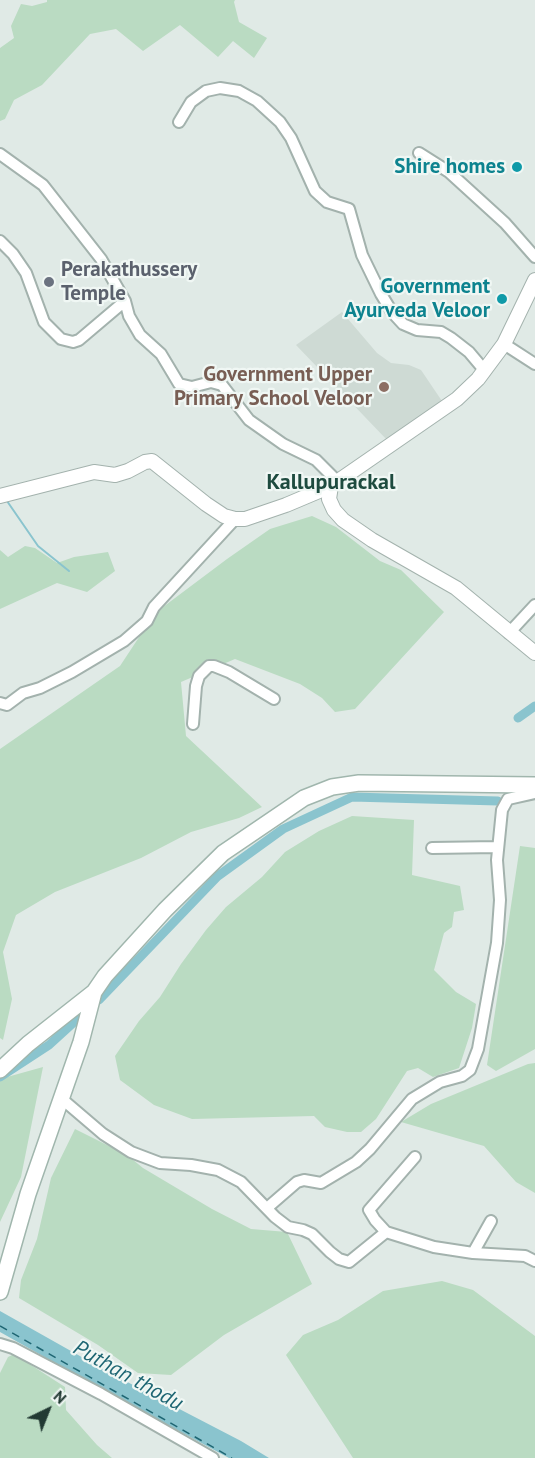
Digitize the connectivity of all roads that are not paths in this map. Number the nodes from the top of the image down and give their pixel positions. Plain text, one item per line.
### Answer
1 (179, 122) dead end
2 (419, 153) dead end
3 (0, 154) edge
4 (0, 241) edge
5 (535, 257) edge
6 (535, 280) edge
7 (125, 301) junction
8 (504, 344) junction
9 (535, 364) edge
10 (485, 370) junction
11 (333, 483) junction
12 (0, 496) edge
13 (235, 519) junction
14 (535, 605) edge
15 (509, 633) junction
16 (535, 653) edge
17 (274, 699) dead end
18 (0, 703) edge
19 (194, 724) dead end
20 (535, 785) edge
21 (535, 793) edge
22 (497, 847) junction
23 (432, 848) dead end
24 (94, 992) junction
25 (0, 1070) edge
26 (62, 1099) junction
27 (415, 1157) dead end
28 (267, 1208) junction
29 (491, 1221) dead end
30 (386, 1232) junction
31 (473, 1253) junction
32 (535, 1261) edge
33 (0, 1292) edge
34 (0, 1344) edge
35 (213, 1458) edge

1 - 10 street
2 - 5 street
3 - 7 street
4 - 7 street
6 - 8 street
7 - 11 street
8 - 9 street
8 - 10 street
10 - 11 street
11 - 13 street
11 - 15 street
12 - 13 street
13 - 18 street
14 - 15 street
15 - 16 street
17 - 19 street
20 - 24 main road
21 - 22 street
22 - 23 street
22 - 28 street
24 - 25 main road
24 - 26 main road
26 - 28 street
26 - 33 main road
27 - 30 street
28 - 30 street
29 - 31 street
30 - 31 street
31 - 32 street
34 - 35 street

